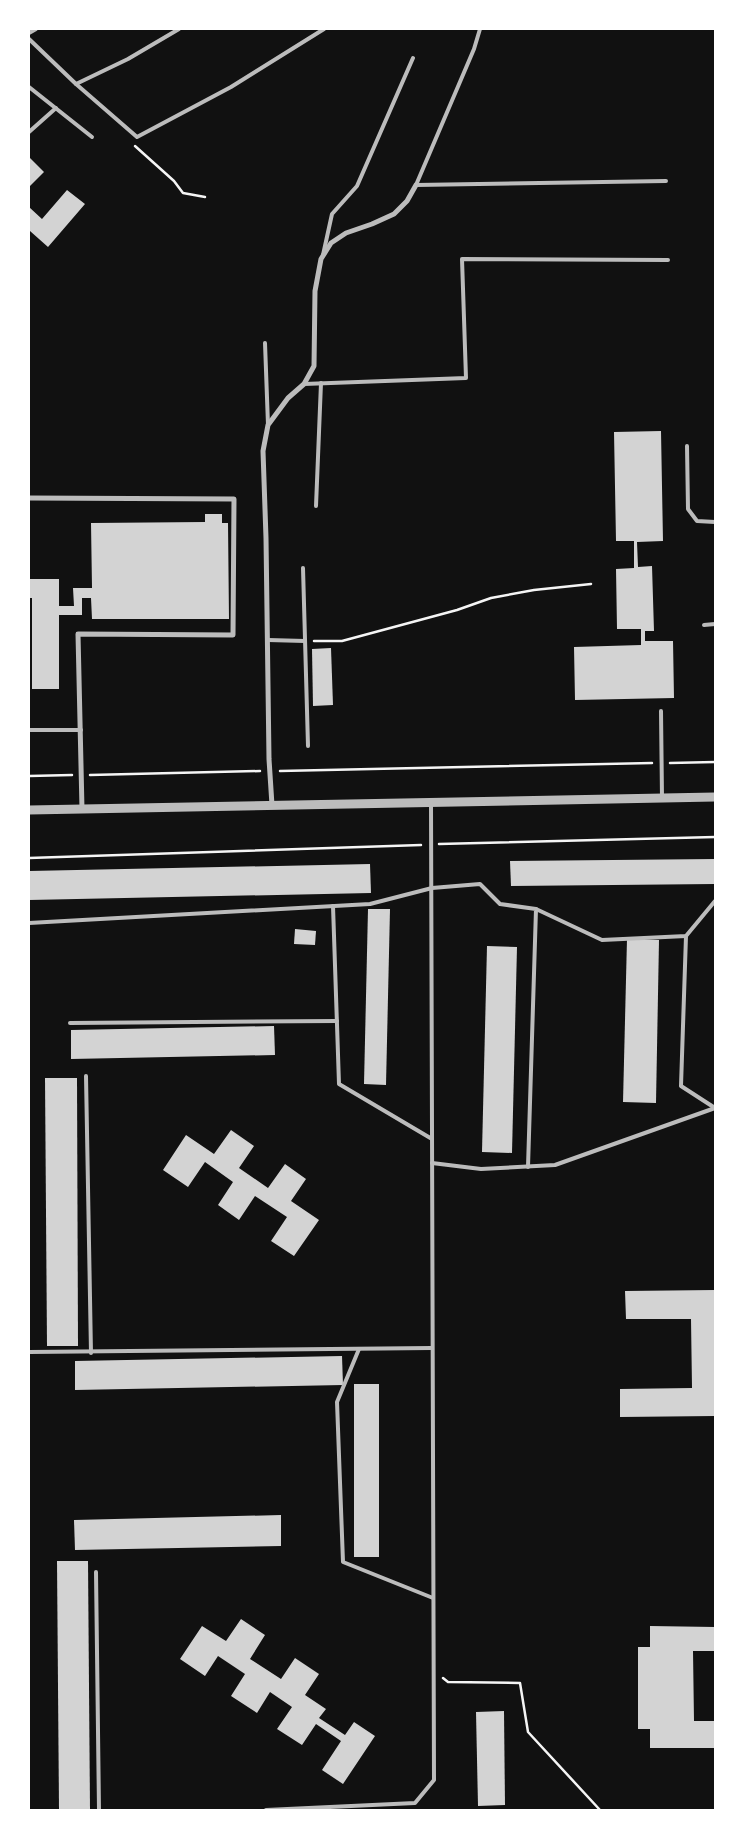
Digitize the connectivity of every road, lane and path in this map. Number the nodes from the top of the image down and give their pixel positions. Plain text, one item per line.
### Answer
1 (36, 29) edge
2 (179, 29) edge
3 (324, 29) edge
4 (480, 29) edge
5 (29, 33) edge
6 (29, 39) edge
7 (414, 58) dead end
8 (76, 84) junction
9 (29, 86) edge
10 (56, 108) junction
11 (29, 132) edge
12 (92, 137) dead end
13 (666, 181) dead end
14 (416, 185) junction
15 (322, 259) junction
16 (668, 260) dead end
17 (265, 343) dead end
18 (321, 383) junction
19 (304, 384) junction
20 (268, 425) junction
21 (687, 446) dead end
22 (29, 498) edge
23 (316, 506) dead end
24 (715, 522) edge
25 (303, 568) dead end
26 (591, 584) dead end
27 (715, 624) edge
28 (704, 625) dead end
29 (268, 640) junction
30 (305, 641) junction
31 (661, 711) dead end
32 (29, 730) edge
33 (81, 730) junction
34 (308, 746) dead end
35 (715, 762) edge
36 (662, 763) junction
37 (270, 771) junction
38 (80, 775) junction
39 (29, 776) edge
40 (715, 797) edge
41 (662, 798) junction
42 (432, 802) junction
43 (272, 805) junction
44 (82, 809) junction
45 (29, 810) edge
46 (715, 837) edge
47 (431, 844) junction
48 (29, 858) edge
49 (432, 888) junction
50 (715, 901) edge
51 (333, 906) junction
52 (536, 910) junction
53 (29, 923) edge
54 (686, 936) junction
55 (337, 1021) junction
56 (70, 1023) dead end
57 (86, 1076) dead end
58 (715, 1108) edge
59 (432, 1139) junction
60 (432, 1163) junction
61 (528, 1166) junction
62 (432, 1348) junction
63 (359, 1349) junction
64 (29, 1352) edge
65 (92, 1353) junction
66 (96, 1572) dead end
67 (433, 1598) junction
68 (434, 1670) junction
69 (99, 1810) edge
70 (266, 1810) edge
71 (600, 1810) edge

1 - 5 lane
2 - 8 lane
3 - 8 lane
4 - 14 lane
6 - 8 lane
7 - 15 lane
9 - 10 lane
10 - 11 lane
10 - 12 lane
13 - 14 lane
14 - 15 street
15 - 19 street
16 - 18 lane
17 - 20 lane
18 - 19 lane
18 - 23 lane
19 - 20 street
20 - 29 street
21 - 24 lane
22 - 33 street
25 - 30 lane
26 - 30 path
27 - 28 lane
29 - 30 lane
29 - 37 street
30 - 34 lane
31 - 36 lane
32 - 33 lane
33 - 38 street
35 - 36 path
36 - 37 path
36 - 41 lane
37 - 38 path
37 - 43 street
38 - 39 path
38 - 44 street
40 - 41 street
41 - 42 street
42 - 43 street
42 - 47 lane
43 - 44 street
44 - 45 street
46 - 47 path
47 - 48 path
47 - 49 lane
49 - 51 lane
49 - 52 lane
49 - 59 lane
50 - 54 lane
51 - 53 lane
51 - 55 lane
52 - 54 lane
52 - 61 lane
54 - 58 lane
55 - 56 lane
55 - 59 lane
57 - 65 lane
58 - 61 lane
59 - 60 lane
60 - 61 lane
60 - 62 lane
62 - 63 lane
62 - 67 lane
63 - 65 lane
63 - 67 lane
64 - 65 lane
66 - 69 lane
67 - 68 lane
68 - 70 lane
68 - 71 path

